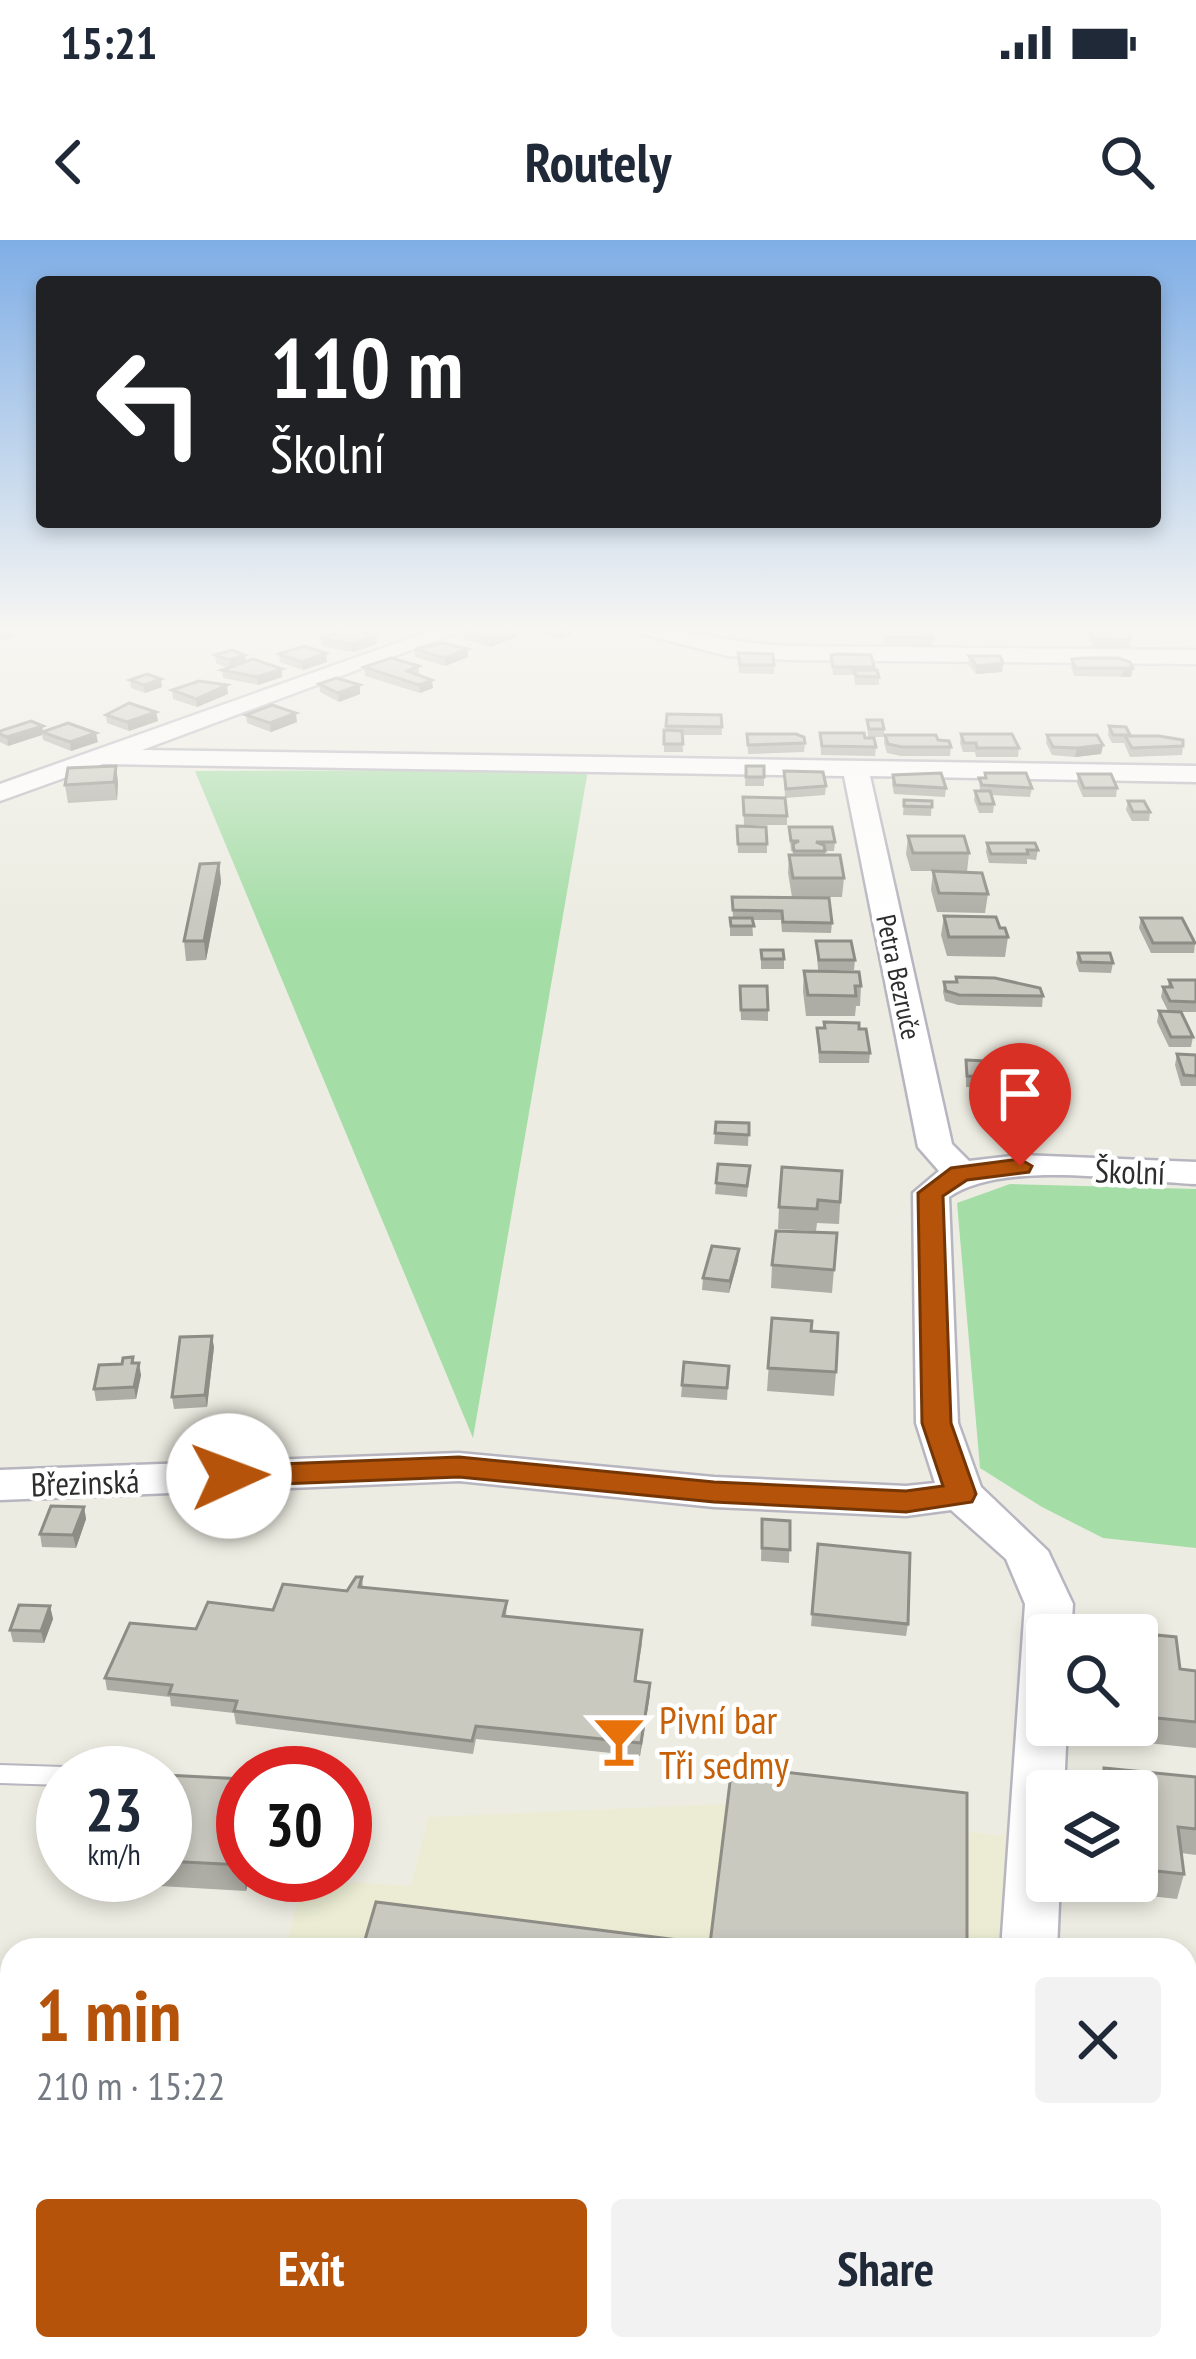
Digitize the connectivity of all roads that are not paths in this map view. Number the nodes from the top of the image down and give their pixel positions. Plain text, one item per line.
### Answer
1 (183, 727) edge
2 (99, 757) junction
3 (856, 771) junction
4 (1196, 774) edge
5 (0, 793) edge
6 (960, 1173) junction
7 (1196, 1173) edge
8 (0, 1485) edge
9 (961, 1494) junction
10 (0, 1774) edge
11 (36, 1775) edge
12 (1030, 1938) edge

1 - 2 street
2 - 3 street
2 - 5 street
3 - 4 street
3 - 6 street, Petra Bezruče
6 - 7 street, Školní
6 - 9 street
8 - 9 street, Březinská
9 - 12 street
10 - 11 lane

